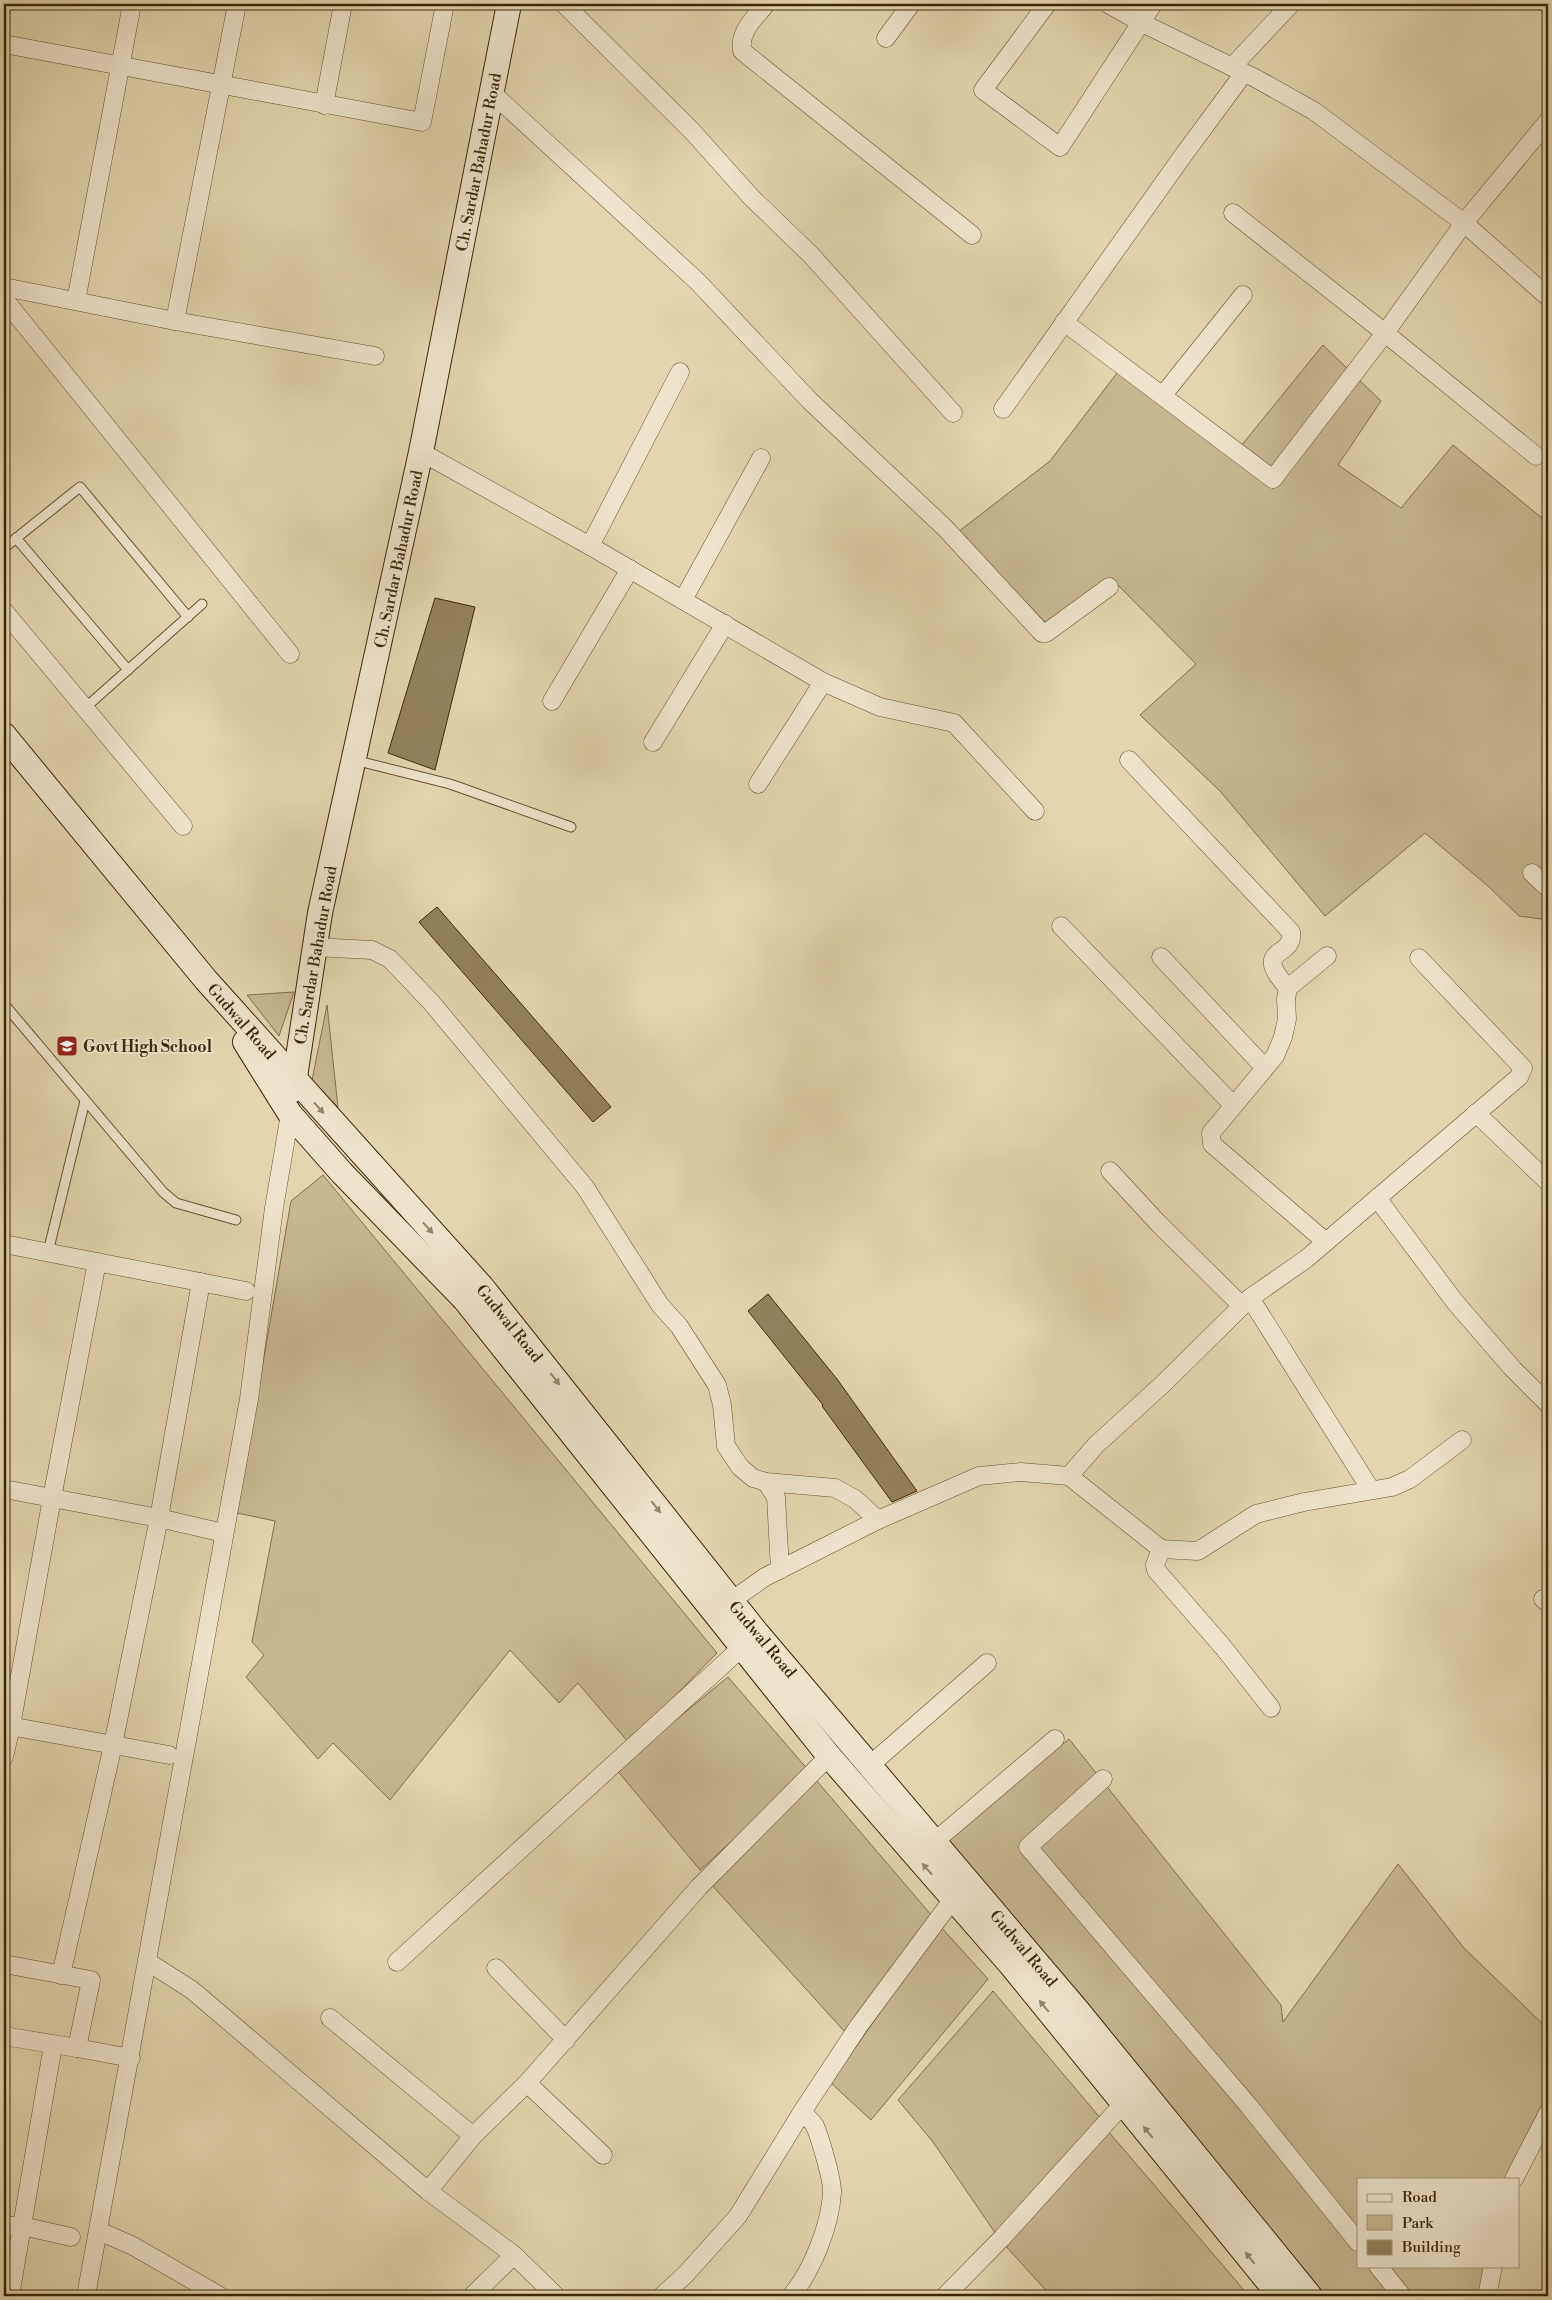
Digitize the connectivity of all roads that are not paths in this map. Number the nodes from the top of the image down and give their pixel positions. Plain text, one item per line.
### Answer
1 (132, 4) edge
2 (237, 4) edge
3 (343, 4) edge
4 (445, 4) edge
5 (509, 4) edge
6 (564, 4) edge
7 (766, 4) edge
8 (911, 4) edge
9 (1047, 4) edge
10 (1108, 4) edge
11 (1153, 4) edge
12 (1291, 4) edge
13 (1140, 22) junction
14 (886, 38) dead end
15 (4, 44) edge
16 (120, 66) junction
17 (1238, 70) junction
18 (221, 86) junction
19 (490, 91) junction
20 (324, 105) junction
21 (1548, 121) edge
22 (1233, 213) dead end
23 (1464, 223) junction
24 (972, 235) dead end
25 (4, 287) edge
26 (1243, 295) dead end
27 (1548, 296) edge
28 (4, 299) edge
29 (76, 302) junction
30 (175, 321) junction
31 (1064, 322) junction
32 (1385, 332) junction
33 (375, 356) dead end
34 (680, 372) dead end
35 (1163, 396) junction
36 (1003, 409) dead end
37 (952, 413) dead end
38 (421, 452) junction
39 (1536, 456) dead end
40 (761, 458) dead end
41 (16, 538) junction
42 (590, 546) junction
43 (4, 548) edge
44 (630, 569) junction
45 (1109, 586) dead end
46 (683, 600) junction
47 (202, 604) dead end
48 (4, 611) edge
49 (188, 617) junction
50 (725, 624) junction
51 (290, 654) dead end
52 (128, 670) junction
53 (823, 682) junction
54 (552, 702) dead end
55 (85, 708) junction
56 (4, 735) edge
57 (653, 742) dead end
58 (354, 760) junction
59 (1129, 760) dead end
60 (758, 784) dead end
61 (1035, 811) dead end
62 (182, 826) dead end
63 (571, 827) dead end
64 (1532, 873) dead end
65 (1548, 888) edge
66 (1061, 926) dead end
67 (314, 947) junction
68 (1327, 956) dead end
69 (1161, 957) dead end
70 (1420, 958) dead end
71 (206, 980) junction
72 (1288, 988) junction
73 (4, 1004) edge
74 (1264, 1067) junction
75 (294, 1080) junction
76 (85, 1102) junction
77 (1233, 1105) junction
78 (1476, 1113) junction
79 (290, 1114) junction
80 (1110, 1171) dead end
81 (1548, 1182) edge
82 (1378, 1198) junction
83 (236, 1220) dead end
84 (1326, 1242) junction
85 (4, 1244) edge
86 (48, 1252) junction
87 (97, 1262) junction
88 (201, 1282) junction
89 (246, 1291) dead end
90 (1246, 1302) junction
91 (1548, 1404) edge
92 (1462, 1440) dead end
93 (1068, 1476) junction
94 (766, 1482) junction
95 (4, 1489) edge
96 (1371, 1490) junction
97 (52, 1498) junction
98 (159, 1518) junction
99 (878, 1520) junction
100 (215, 1530) dead end
101 (1161, 1549) junction
102 (780, 1570) junction
103 (731, 1601) junction
104 (749, 1640) junction
105 (987, 1663) dead end
106 (1271, 1708) dead end
107 (7, 1726) edge
108 (1055, 1739) dead end
109 (113, 1745) junction
110 (169, 1755) dead end
111 (829, 1756) junction
112 (4, 1757) edge
113 (869, 1766) junction
114 (1103, 1779) dead end
115 (934, 1842) junction
116 (953, 1899) junction
117 (148, 1962) junction
118 (397, 1962) dead end
119 (4, 1964) edge
120 (496, 1968) dead end
121 (61, 1975) junction
122 (330, 2018) dead end
123 (4, 2036) edge
124 (566, 2040) junction
125 (53, 2045) junction
126 (77, 2048) junction
127 (130, 2058) junction
128 (527, 2083) junction
129 (1124, 2103) junction
130 (802, 2112) junction
131 (1548, 2113) edge
132 (472, 2136) junction
133 (603, 2155) dead end
134 (1515, 2178) edge
135 (428, 2191) junction
136 (4, 2226) edge
137 (22, 2226) junction
138 (99, 2231) junction
139 (71, 2236) dead end
140 (1357, 2241) edge
141 (514, 2255) junction
142 (1380, 2268) edge
143 (1493, 2268) edge
144 (476, 2295) edge
145 (10, 2296) edge
146 (86, 2296) edge
147 (220, 2296) edge
148 (556, 2296) edge
149 (662, 2296) edge
150 (791, 2296) edge
151 (945, 2296) edge
152 (1280, 2296) edge
153 (1310, 2296) edge
154 (1402, 2296) edge
155 (1487, 2296) edge

1 - 16 street
2 - 18 street
3 - 20 street
4 - 20 street
5 - 19 main road, Ch. Sardar Bahadur Road
6 - 37 street
7 - 24 street
8 - 14 street
9 - 13 street
10 - 13 street
11 - 13 street
12 - 17 street
13 - 17 street
15 - 16 street
16 - 18 street
16 - 29 street
17 - 23 street
17 - 31 street
18 - 20 street
18 - 30 street
19 - 38 main road, Ch. Sardar Bahadur Road
19 - 45 street
21 - 23 street
22 - 32 street
23 - 27 street
23 - 32 street
25 - 29 street
26 - 35 street
28 - 51 street
29 - 30 street
30 - 33 street
31 - 35 street
31 - 36 street
32 - 35 street
32 - 39 street
34 - 42 street
38 - 42 street
38 - 58 main road, Ch. Sardar Bahadur Road
40 - 46 street
41 - 43 lane
41 - 49 lane
41 - 52 lane
42 - 44 street
44 - 46 street
44 - 54 street
46 - 50 street
47 - 49 lane
48 - 55 street
49 - 52 lane
50 - 53 street
50 - 57 street
52 - 55 lane
53 - 60 street
53 - 61 street
55 - 62 street
56 - 71 main road
58 - 63 lane
58 - 67 main road, Ch. Sardar Bahadur Road
59 - 72 street
64 - 65 street
66 - 77 street
67 - 75 main road, Ch. Sardar Bahadur Road
67 - 94 street
68 - 72 street
69 - 74 street
70 - 78 street
71 - 75 main road, Gudwal Road
71 - 79 main road, Gudwal Road
72 - 74 street
73 - 76 lane
74 - 77 street
75 - 79 main road, Ch. Sardar Bahadur Road
75 -> 103 main road, Gudwal Road
76 - 83 lane
76 - 86 lane
77 - 84 street
78 - 81 street
78 - 82 street
79 - 104 main road, Gudwal Road
79 - 117 street
80 - 90 street
82 - 84 street
82 - 91 street
84 - 90 street
85 - 86 street
86 - 87 street
87 - 88 street
87 - 97 street
88 - 89 street
88 - 98 street
90 - 93 street
90 - 96 street
92 - 96 street
93 - 99 street
93 - 101 street
94 - 99 street
94 - 102 street
95 - 97 street
96 - 101 street
97 - 98 street
97 - 107 street
98 - 100 street
98 - 109 street
99 - 102 street
101 - 106 street
102 - 103 street
103 - 104 main road, Gudwal Road
104 - 111 main road, Gudwal Road
104 - 113 main road, Gudwal Road
104 - 118 street
105 - 113 street
107 - 109 street
107 - 112 street
108 - 115 street
109 - 110 street
109 - 121 street
116 -> 111 main road, Gudwal Road
111 - 124 street
113 - 115 main road, Gudwal Road
114 - 140 street
115 - 153 main road, Gudwal Road
129 -> 116 main road, Gudwal Road
116 - 130 street
117 - 127 street
117 - 135 street
119 - 121 street
120 - 124 street
121 - 126 street
122 - 132 street
123 - 125 street
124 - 128 street
125 - 126 street
125 - 137 street
126 - 127 street
127 - 138 street
128 - 132 street
128 - 133 street
129 - 151 street
152 -> 129 main road, Gudwal Road
130 - 149 street
130 - 150 street
131 - 134 street
132 - 135 street
135 - 141 street
136 - 137 street
137 - 139 street
137 - 145 street
138 - 146 street
138 - 147 street
141 - 144 street
141 - 148 street
142 - 154 street
143 - 155 street

